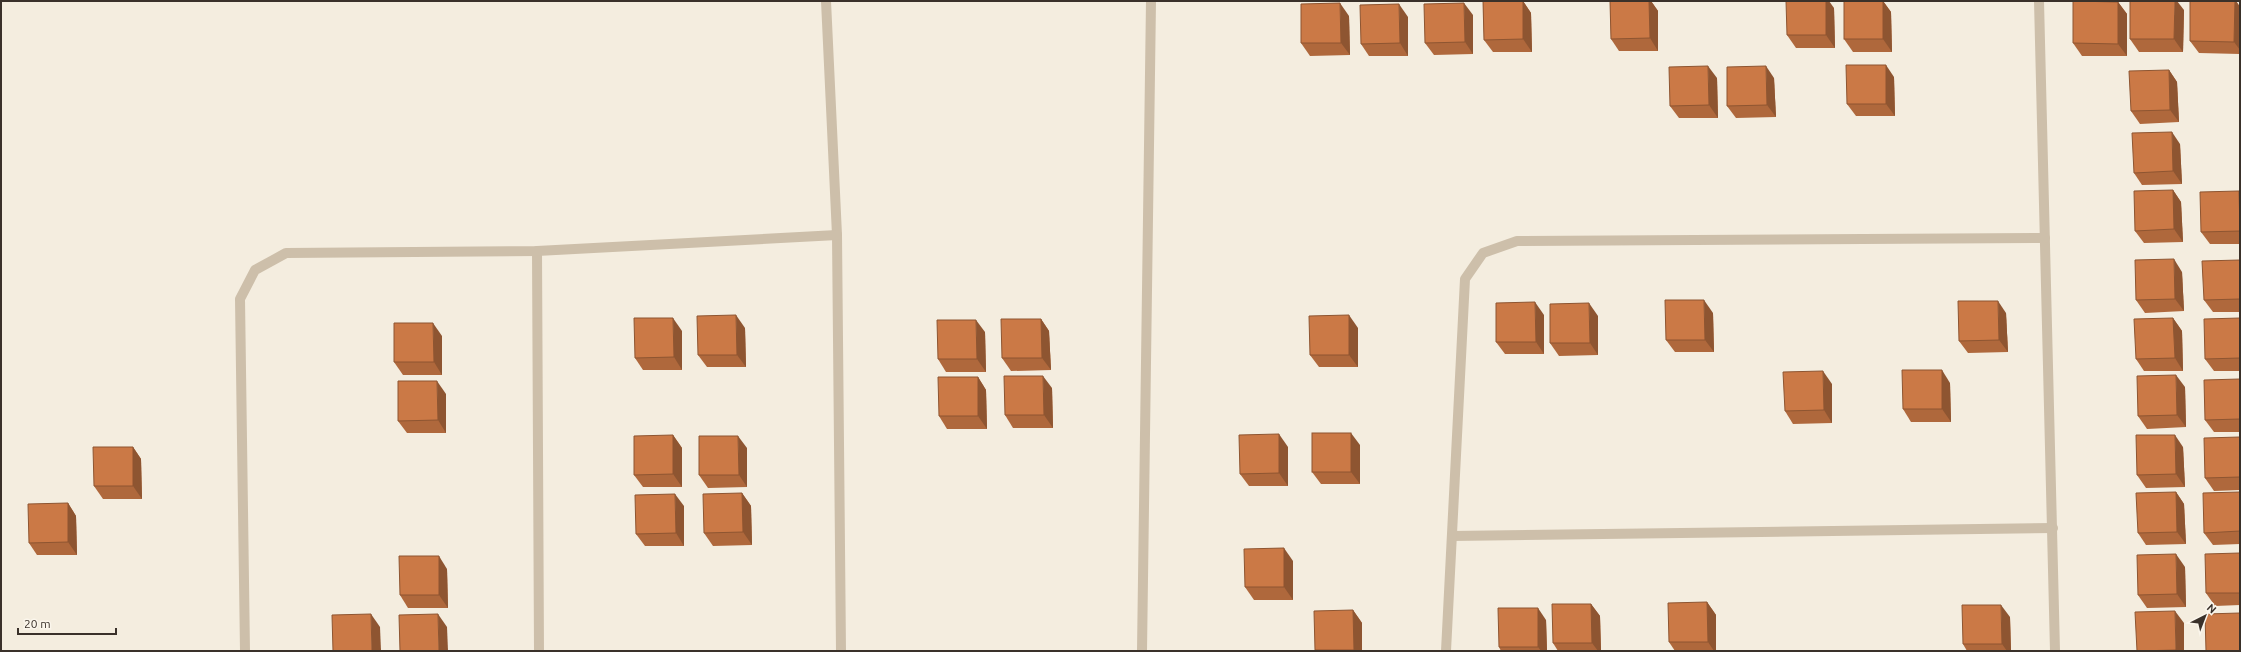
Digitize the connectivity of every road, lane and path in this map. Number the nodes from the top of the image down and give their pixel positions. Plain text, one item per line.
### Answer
1 (826, 1) edge
2 (1152, 1) edge
3 (2039, 1) edge
4 (837, 235) junction
5 (2045, 238) junction
6 (537, 251) junction
7 (2053, 528) junction
8 (1452, 536) junction
9 (244, 651) edge
10 (539, 651) edge
11 (841, 651) edge
12 (1142, 651) edge
13 (1446, 651) edge
14 (2054, 651) edge

1 - 4 street
2 - 12 street
3 - 5 street
4 - 6 street
4 - 11 street
5 - 7 street
5 - 8 street
6 - 9 street
6 - 10 street
7 - 8 street
7 - 14 street
8 - 13 street

